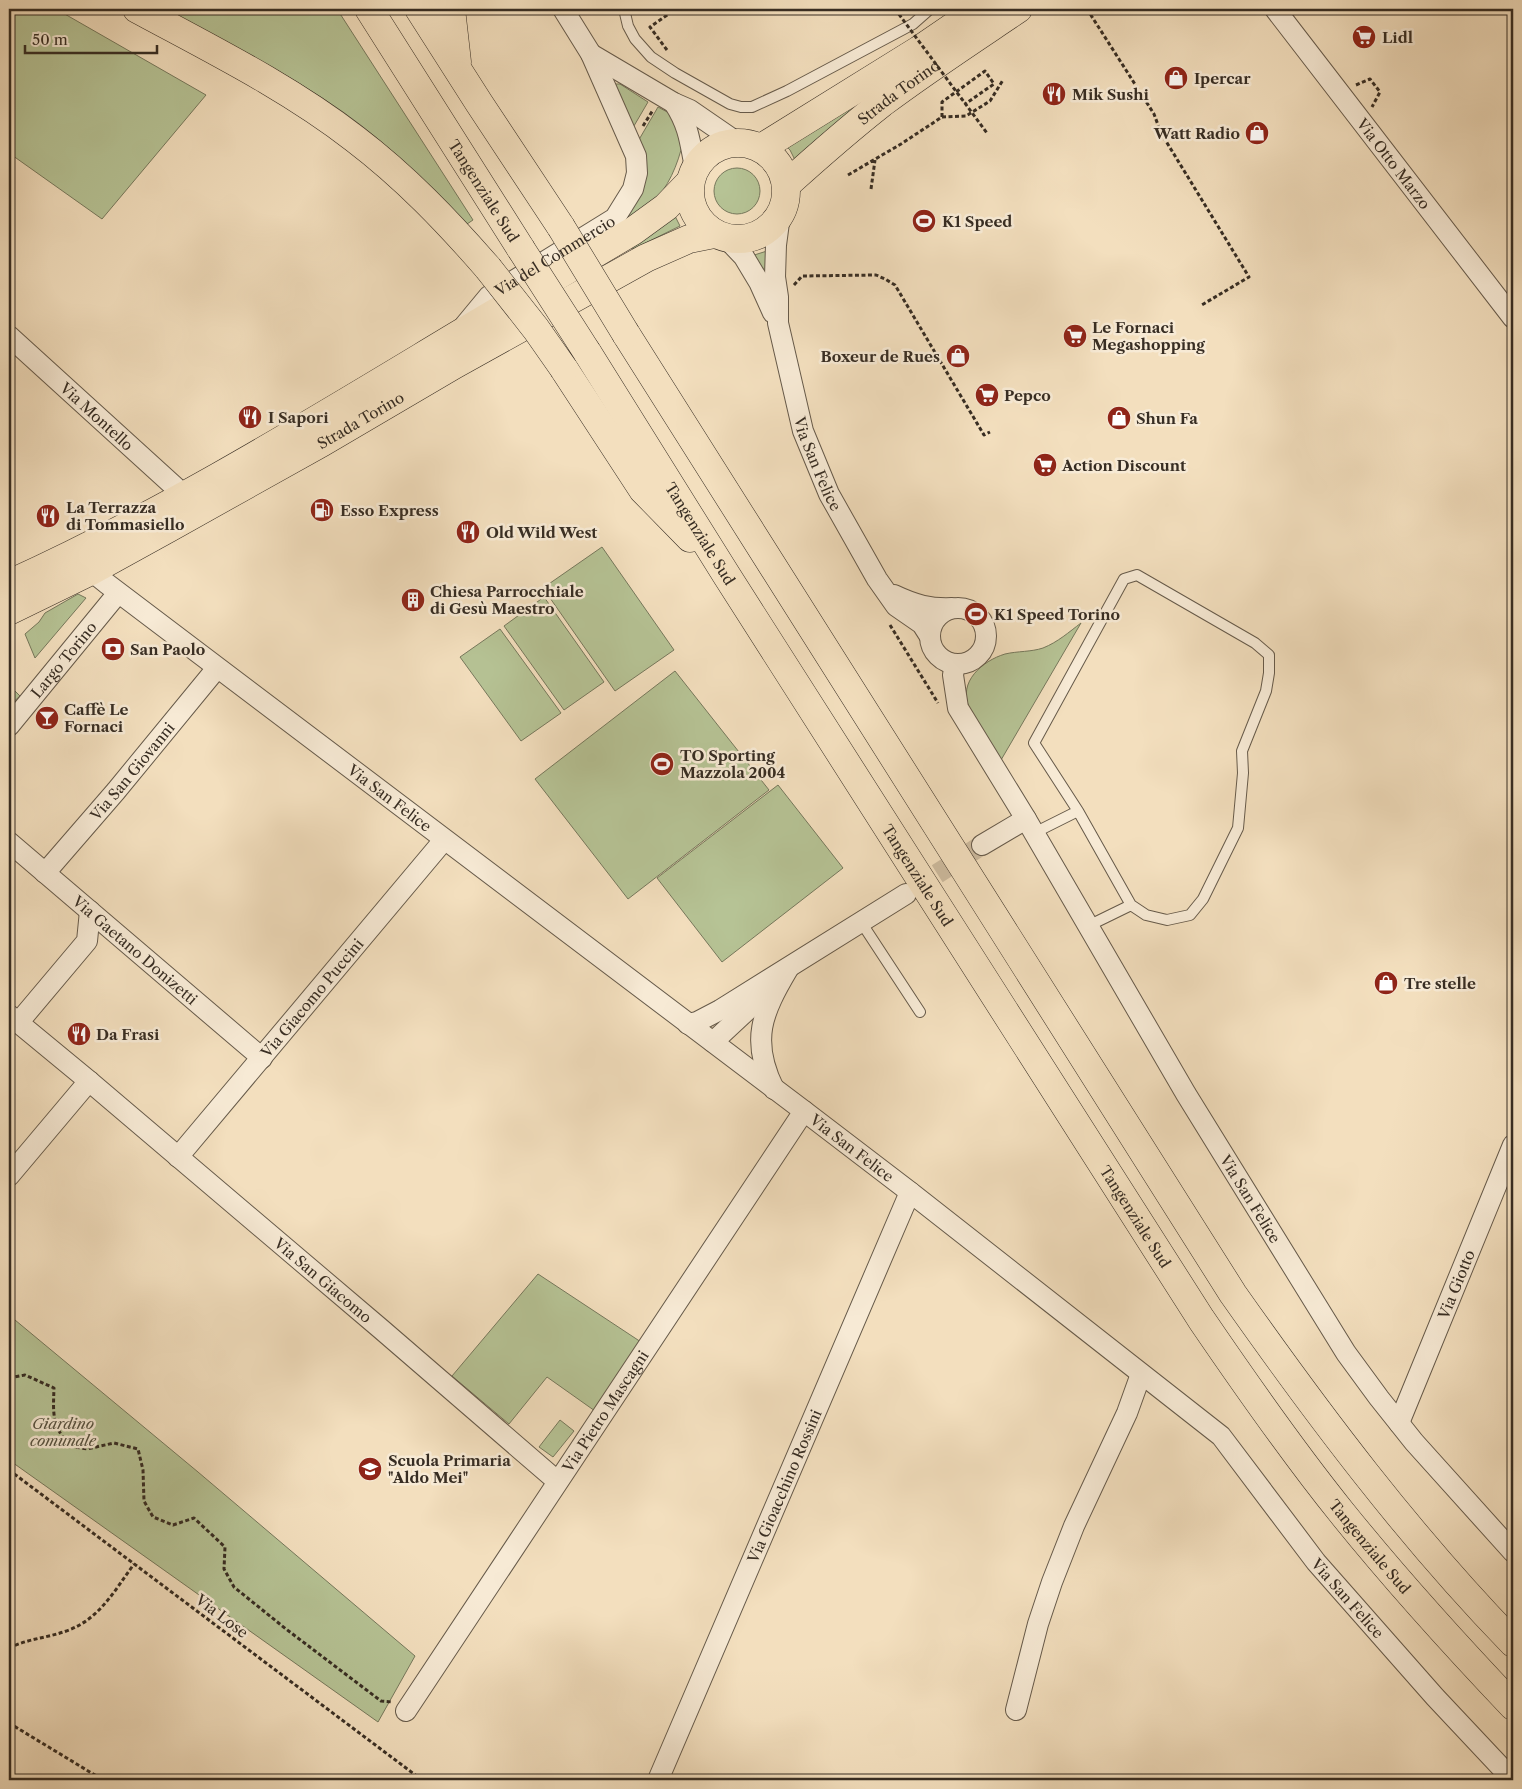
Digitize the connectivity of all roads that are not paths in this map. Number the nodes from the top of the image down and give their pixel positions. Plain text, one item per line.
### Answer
1 (137, 9) edge
2 (419, 9) edge
3 (451, 9) edge
4 (563, 9) edge
5 (624, 9) edge
6 (930, 9) edge
7 (979, 9) edge
8 (1018, 9) edge
9 (1276, 9) edge
10 (372, 14) edge
11 (592, 54) junction
12 (459, 71) junction
13 (668, 100) junction
14 (749, 146) junction
15 (692, 175) junction
16 (786, 185) junction
17 (780, 215) junction
18 (720, 236) junction
19 (1513, 318) edge
20 (778, 323) junction
21 (9, 336) edge
22 (456, 336) junction
23 (184, 496) junction
24 (91, 571) junction
25 (727, 576) junction
26 (9, 584) edge
27 (887, 592) junction
28 (118, 593) junction
29 (952, 608) junction
30 (9, 611) edge
31 (929, 635) junction
32 (955, 664) junction
33 (217, 668) junction
34 (9, 726) edge
35 (1078, 811) junction
36 (1030, 826) junction
37 (444, 840) junction
38 (9, 842) edge
39 (982, 845) tunnel mouth
40 (45, 872) junction
41 (906, 894) tunnel mouth
42 (1131, 905) junction
43 (90, 911) junction
44 (861, 922) junction
45 (1088, 926) junction
46 (789, 968) junction
47 (920, 1012) dead end
48 (14, 1019) edge
49 (688, 1024) junction
50 (712, 1042) junction
51 (262, 1058) junction
52 (89, 1081) junction
53 (774, 1089) junction
54 (804, 1111) junction
55 (1513, 1145) edge
56 (178, 1157) junction
57 (9, 1176) edge
58 (910, 1192) junction
59 (1141, 1374) junction
60 (1399, 1423) junction
61 (557, 1481) junction
62 (1513, 1552) edge
63 (1513, 1643) edge
64 (1513, 1706) edge
65 (408, 1707) road end
66 (1016, 1710) dead end
67 (658, 1780) edge
68 (1513, 1780) edge

1 - 25 main road, bridge
2 - 12 main road
3 - 12 main road
4 - 11 street, Via del Commercio
5 - 6 lane
7 - 14 main road, Strada Torino
8 - 16 main road, Strada Torino
9 - 19 street, Via Otto Marzo
10 - 25 main road, Tangenziale Sud, bridge
11 - 13 street, Via del Commercio
11 - 22 street, Via del Commercio
12 - 63 main road, bridge
13 - 14 street, Via del Commercio
13 - 15 street, Via del Commercio
14 - 15 main road
14 - 16 main road
15 - 18 main road
15 - 22 main road, Strada Torino
16 - 17 main road
17 - 18 main road
17 - 20 street, Via San Felice
18 - 20 street, Via San Felice
18 - 24 main road, Strada Torino
20 - 27 street, Via San Felice
21 - 23 street, Via Montello
22 - 23 main road, Strada Torino
23 - 26 main road, Strada Torino
24 - 28 street, Via San Felice
24 - 30 main road, Strada Torino
25 - 64 main road, Tangenziale Sud
27 - 29 street, Via San Felice
27 - 31 street, Via San Felice
28 - 33 street, Via San Felice
28 - 34 street, Largo Torino
29 - 31 street
29 - 32 street, Via San Felice
31 - 32 street, Via San Felice
32 - 36 street, Via San Felice
33 - 37 street, Via San Felice
33 - 40 street, Via San Giovanni
35 - 36 lane
35 - 42 lane
35 - 42 lane
36 - 39 street
36 - 45 street, Via San Felice
37 - 49 street, Via San Felice
37 - 51 street, Via Giacomo Puccini
38 - 40 street, Via Gaetano Donizetti
40 - 43 street, Via Gaetano Donizetti
41 - 44 street
42 - 45 lane
43 - 48 street
43 - 51 street, Via Gaetano Donizetti
44 - 46 street
44 - 47 lane
45 - 60 street, Via San Felice
46 - 49 street
46 - 50 street
46 - 53 street
48 - 52 street, Via San Giacomo
49 - 50 street, Via San Felice
50 - 53 street, Via San Felice
51 - 56 street, Via Giacomo Puccini
52 - 56 street, Via San Giacomo
52 - 57 street
53 - 54 street, Via San Felice
54 - 58 street, Via San Felice
54 - 61 street, Via Pietro Mascagni
55 - 60 street, Via Giotto
56 - 61 street, Via San Giacomo
58 - 59 street, Via San Felice
58 - 67 street, Via Gioacchino Rossini
59 - 66 street
59 - 68 street, Via San Felice
60 - 62 street, Via San Felice
61 - 65 street, Via Pietro Mascagni

